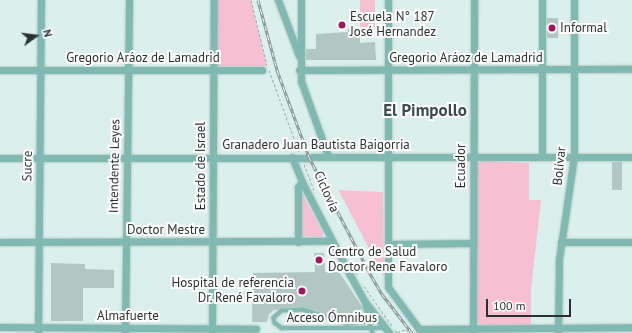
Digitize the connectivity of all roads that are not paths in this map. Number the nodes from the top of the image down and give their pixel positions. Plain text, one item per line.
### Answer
1 (41, 0) edge
2 (129, 0) edge
3 (214, 0) edge
4 (278, 0) edge
5 (301, 0) edge
6 (388, 0) edge
7 (474, 0) edge
8 (542, 0) edge
9 (574, 0) edge
10 (300, 58) junction
11 (573, 69) junction
12 (632, 69) edge
13 (0, 70) edge
14 (41, 70) junction
15 (128, 70) junction
16 (214, 70) junction
17 (262, 70) dead end
18 (299, 70) junction
19 (388, 70) junction
20 (473, 70) junction
21 (542, 70) junction
22 (328, 156) junction
23 (574, 156) junction
24 (292, 157) junction
25 (388, 157) junction
26 (473, 157) junction
27 (542, 157) junction
28 (632, 157) edge
29 (0, 158) edge
30 (40, 158) junction
31 (127, 158) junction
32 (214, 158) junction
33 (302, 182) junction
34 (39, 241) junction
35 (331, 241) junction
36 (0, 242) edge
37 (126, 242) junction
38 (213, 242) junction
39 (298, 242) junction
40 (561, 242) junction
41 (632, 242) edge
42 (388, 244) junction
43 (472, 244) junction
44 (373, 318) junction
45 (0, 327) edge
46 (632, 327) edge
47 (38, 330) edge
48 (212, 330) edge
49 (125, 331) edge
50 (256, 331) edge
51 (373, 331) edge
52 (473, 331) edge
53 (558, 331) edge
54 (393, 332) edge

1 - 14 street, Sucre
2 - 15 street, Intendente Leyes
3 - 16 street, Estado de Israel
4 - 10 street
5 - 10 street
6 - 19 street
7 - 20 street, Ecuador
8 - 21 street, Bolívar
9 - 11 street, Bolívar
10 - 18 street
11 - 12 street, Gregorio Aráoz de Lamadrid
11 - 21 street, Gregorio Aráoz de Lamadrid
11 - 23 street, Bolívar
13 - 14 street, Gregorio Aráoz de Lamadrid
14 - 15 street, Gregorio Aráoz de Lamadrid
14 - 30 street, Sucre
15 - 16 street, Gregorio Aráoz de Lamadrid
15 - 31 street, Intendente Leyes
16 - 17 street, Gregorio Aráoz de Lamadrid
16 - 32 street, Estado de Israel
18 - 19 street, Gregorio Aráoz de Lamadrid
18 - 22 street
19 - 20 street, Gregorio Aráoz de Lamadrid
19 - 25 street
20 - 21 street, Gregorio Aráoz de Lamadrid
20 - 26 street, Ecuador
21 - 27 street, Bolívar
22 - 24 street, Granadero Juan Bautista Baigorria
22 - 25 street, Granadero Juan Bautista Baigorria
23 - 27 street, Granadero Juan Bautista Baigorria
23 - 28 street, Granadero Juan Bautista Baigorria
23 - 40 street, Bolívar
24 - 32 street, Granadero Juan Bautista Baigorria
24 - 33 street
25 - 26 street, Granadero Juan Bautista Baigorria
25 - 42 street
26 - 27 street, Granadero Juan Bautista Baigorria
26 - 43 street, Ecuador
29 - 30 street, Granadero Juan Bautista Baigorria
30 - 31 street, Granadero Juan Bautista Baigorria
30 - 34 street, Sucre
31 - 32 street, Granadero Juan Bautista Baigorria
31 - 37 street, Intendente Leyes
32 - 38 street, Estado de Israel
33 - 35 street
33 - 39 street
34 - 36 street, Doctor Mestre
34 - 37 street, Doctor Mestre
34 - 47 street, Sucre
35 - 39 street, Doctor Mestre
35 - 44 street
37 - 38 street, Doctor Mestre
37 - 49 street, Intendente Leyes
38 - 39 street, Doctor Mestre
38 - 48 street, Estado de Israel
40 - 41 street
40 - 53 street, Bolívar
42 - 43 street
42 - 52 street
43 - 52 street, Ecuador
44 - 51 lane
44 - 51 lane, Acceso Ómnibus
44 - 54 street
45 - 47 street, Almafuerte
46 - 53 street
47 - 49 street, Almafuerte
48 - 49 street, Almafuerte
48 - 50 street, Almafuerte
51 - 54 lane, Acceso Ómnibus
52 - 53 street

